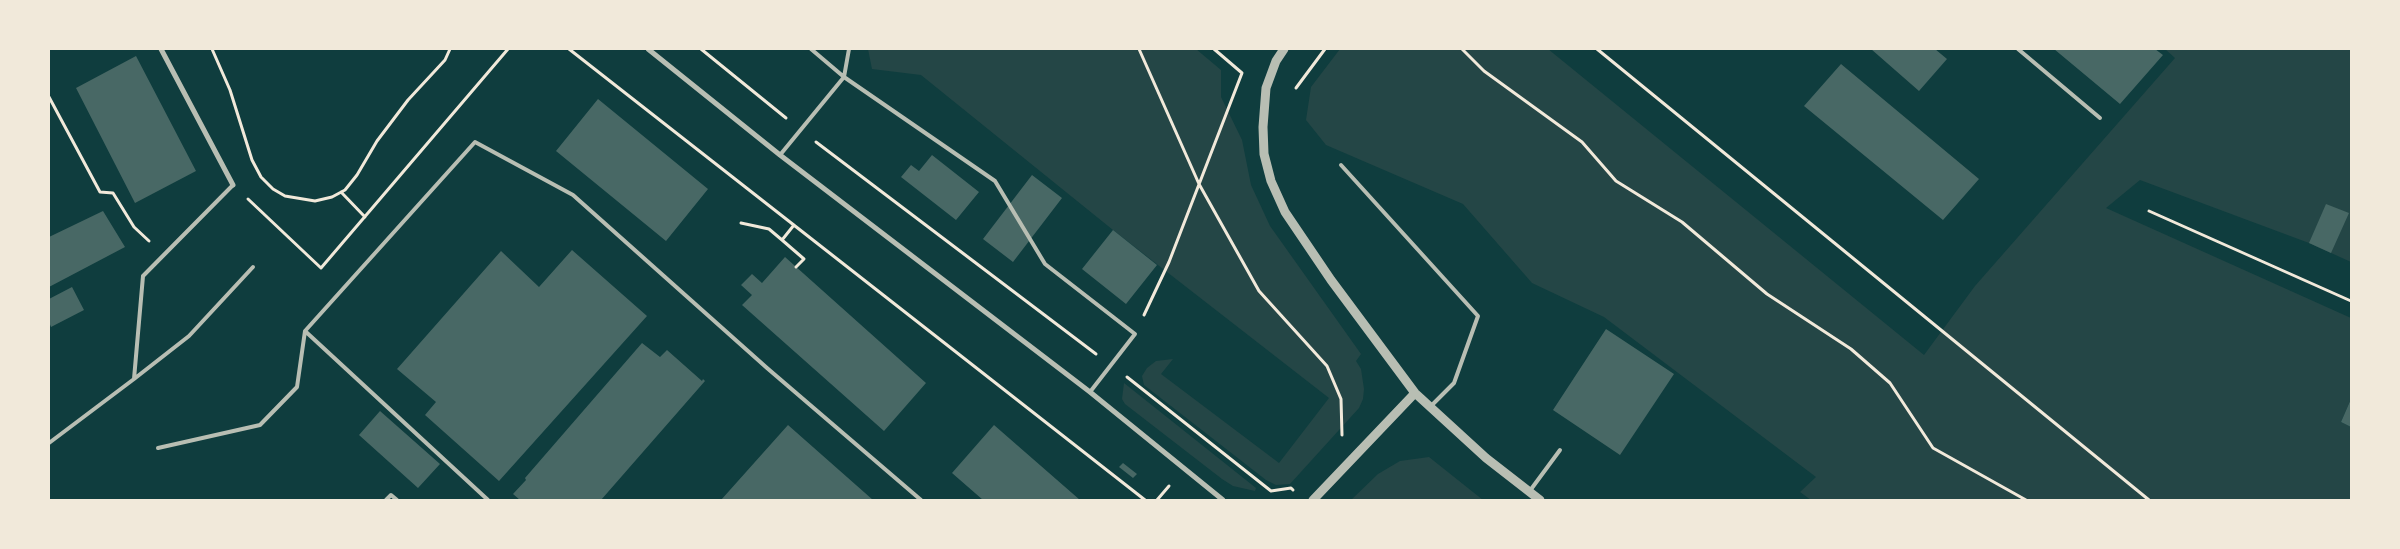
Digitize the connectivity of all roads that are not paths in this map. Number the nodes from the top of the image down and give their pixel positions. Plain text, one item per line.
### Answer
1 (161, 49) edge
2 (648, 49) edge
3 (811, 49) edge
4 (849, 49) edge
5 (1284, 49) edge
6 (2018, 49) edge
7 (844, 77) junction
8 (2100, 118) dead end
9 (780, 155) junction
10 (1341, 165) dead end
11 (233, 185) joint
12 (252, 266) dead end
13 (305, 331) junction
14 (134, 379) junction
15 (1090, 392) junction
16 (1415, 393) junction
17 (1430, 407) junction
18 (49, 443) edge
19 (158, 448) dead end
20 (1560, 450) dead end
21 (1529, 492) junction
22 (386, 500) edge
23 (397, 500) edge
24 (488, 500) edge
25 (921, 500) edge
26 (1223, 500) edge
27 (1313, 500) edge
28 (1540, 500) edge

1 - 11 street
2 - 9 street
3 - 7 lane
4 - 7 lane
5 - 16 street
6 - 8 lane
7 - 9 lane
7 - 15 lane
9 - 15 street
10 - 17 lane
11 - 14 lane
12 - 14 lane
13 - 19 lane
13 - 24 lane
13 - 25 lane
14 - 18 lane
15 - 26 street
16 - 17 street
16 - 27 street
17 - 21 street
20 - 21 lane
21 - 28 street
22 - 23 lane

